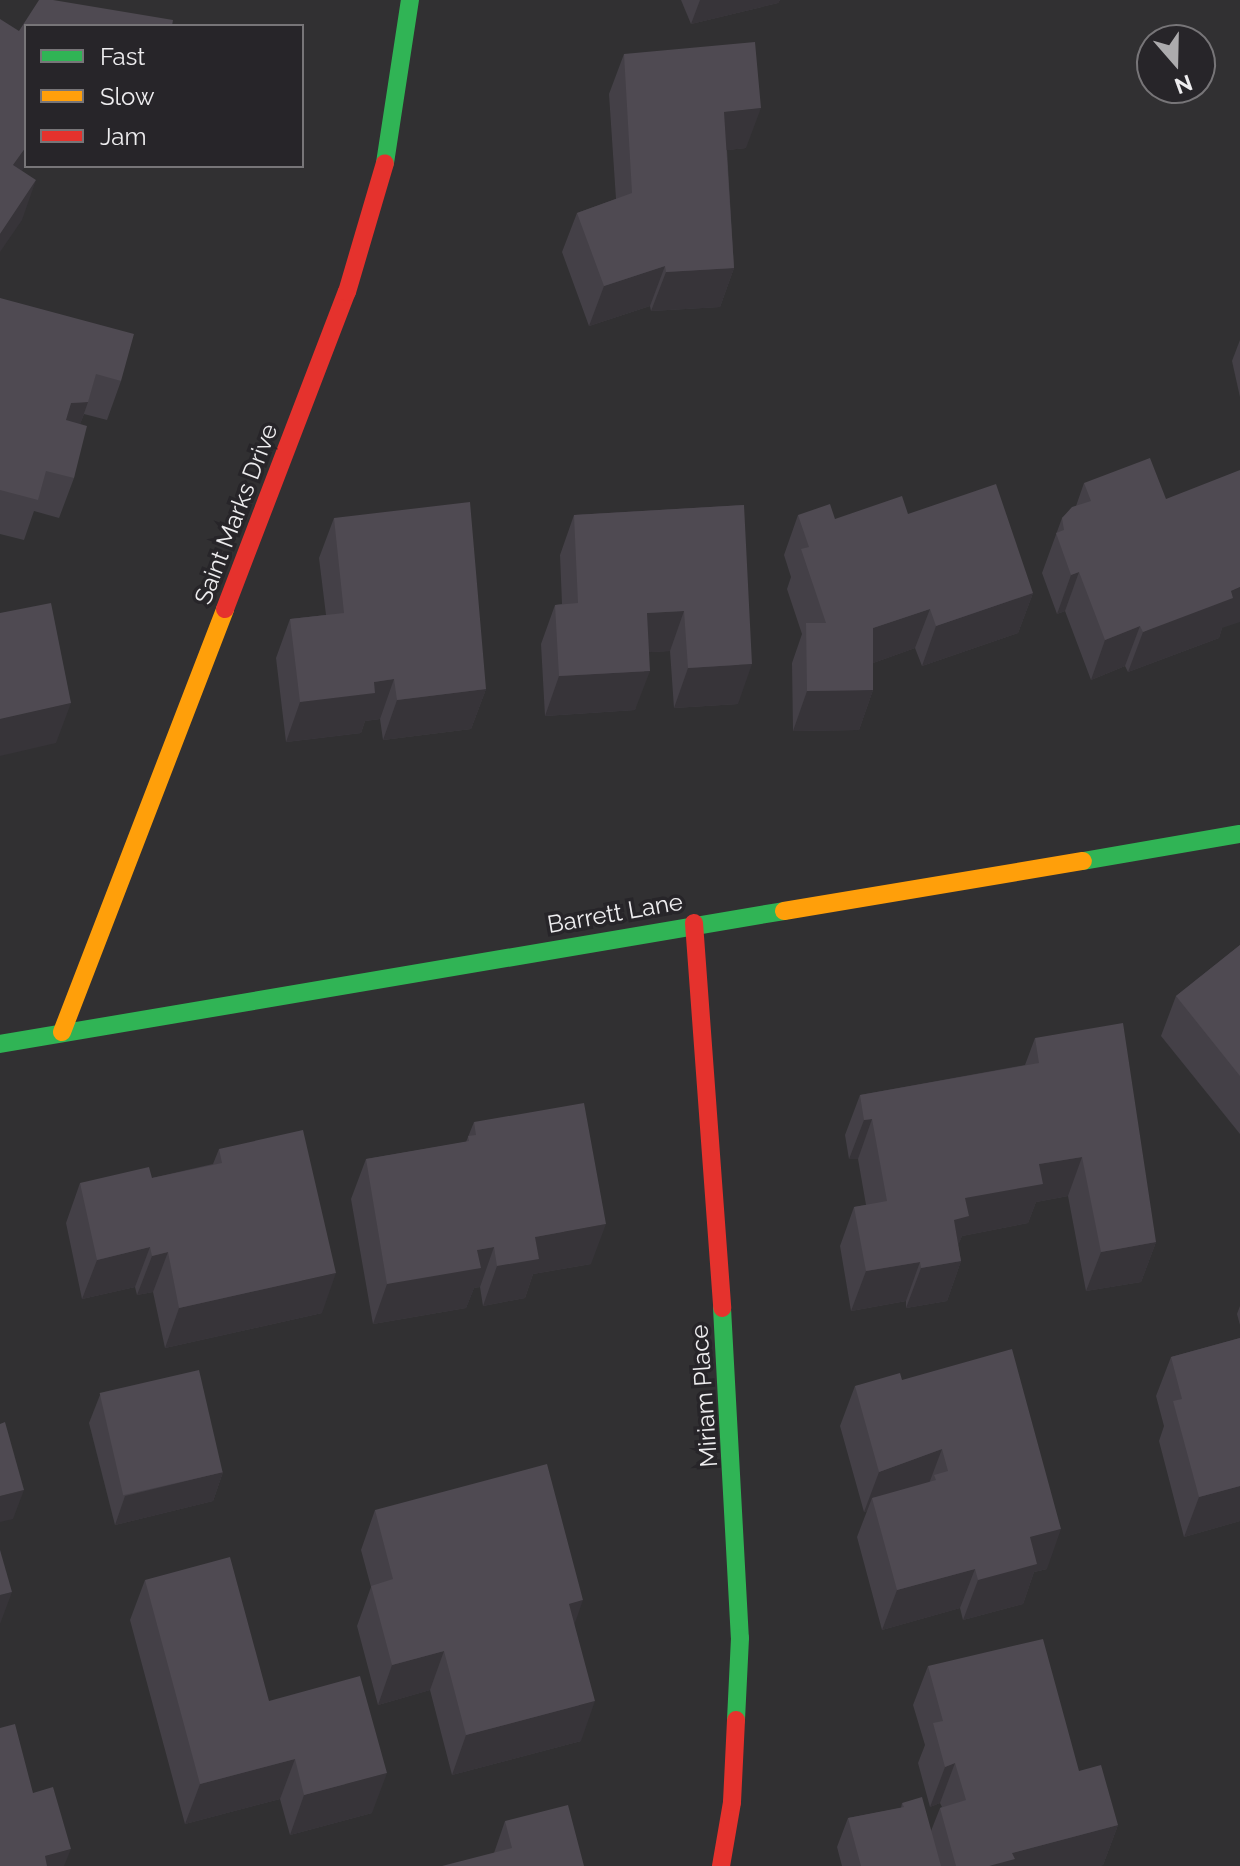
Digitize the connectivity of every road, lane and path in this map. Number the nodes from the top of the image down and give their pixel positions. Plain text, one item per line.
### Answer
1 (410, 0) edge
2 (1240, 834) edge
3 (694, 923) junction
4 (62, 1032) junction
5 (0, 1044) edge
6 (721, 1866) edge

1 - 4 street, Saint Marks Drive
2 - 3 street, Barrett Lane
3 - 4 street, Barrett Lane
3 - 6 street, Miriam Place
4 - 5 street, Barrett Lane

